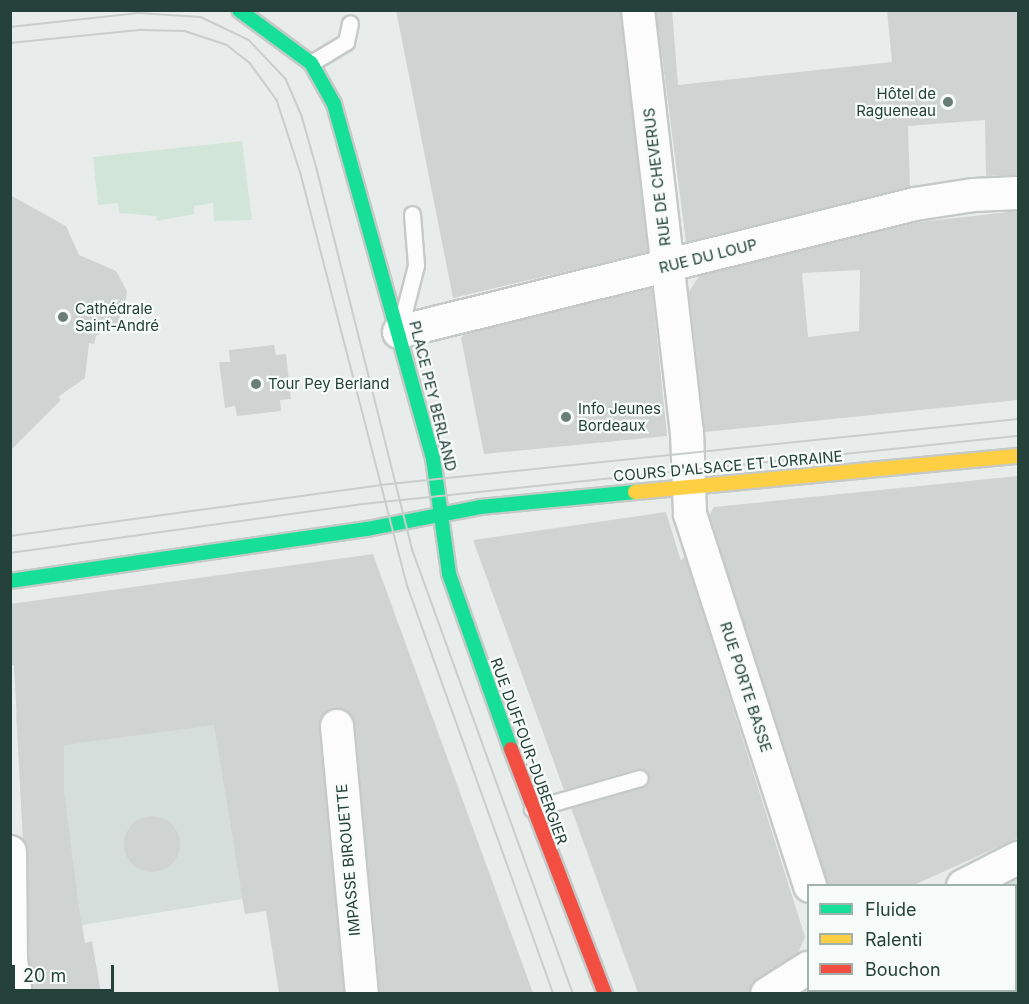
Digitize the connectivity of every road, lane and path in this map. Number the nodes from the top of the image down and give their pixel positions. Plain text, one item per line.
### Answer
1 (239, 10) edge
2 (638, 10) edge
3 (350, 23) dead end
4 (311, 63) junction
5 (1018, 193) edge
6 (412, 214) dead end
7 (668, 266) junction
8 (399, 332) junction
9 (1018, 456) edge
10 (688, 486) junction
11 (440, 514) junction
12 (10, 581) edge
13 (337, 726) dead end
14 (640, 778) dead end
15 (532, 809) junction
16 (10, 852) edge
17 (1018, 858) edge
18 (810, 884) edge
19 (965, 884) edge
20 (807, 969) edge
21 (16, 993) edge
22 (362, 993) edge
23 (605, 993) edge
24 (767, 993) edge

1 - 4 street, PLACE PEY BERLAND
2 - 7 street, RUE DE CHEVERUS
3 - 4 lane
4 - 8 street, PLACE PEY BERLAND
5 - 7 street, RUE DU LOUP
6 - 8 lane
7 - 8 street, RUE DU LOUP
7 - 10 street, RUE DE CHEVERUS
8 - 11 street, PLACE PEY BERLAND
9 - 10 street, COURS D'ALSACE ET LORRAINE
10 - 11 street, COURS D'ALSACE ET LORRAINE
10 - 18 street, RUE PORTE BASSE
11 - 12 street
11 - 15 street, RUE DUFFOUR-DUBERGIER
13 - 22 street, IMPASSE BIROUETTE
14 - 15 lane
15 - 23 street, RUE DUFFOUR-DUBERGIER
16 - 21 street
17 - 19 street
20 - 24 street

